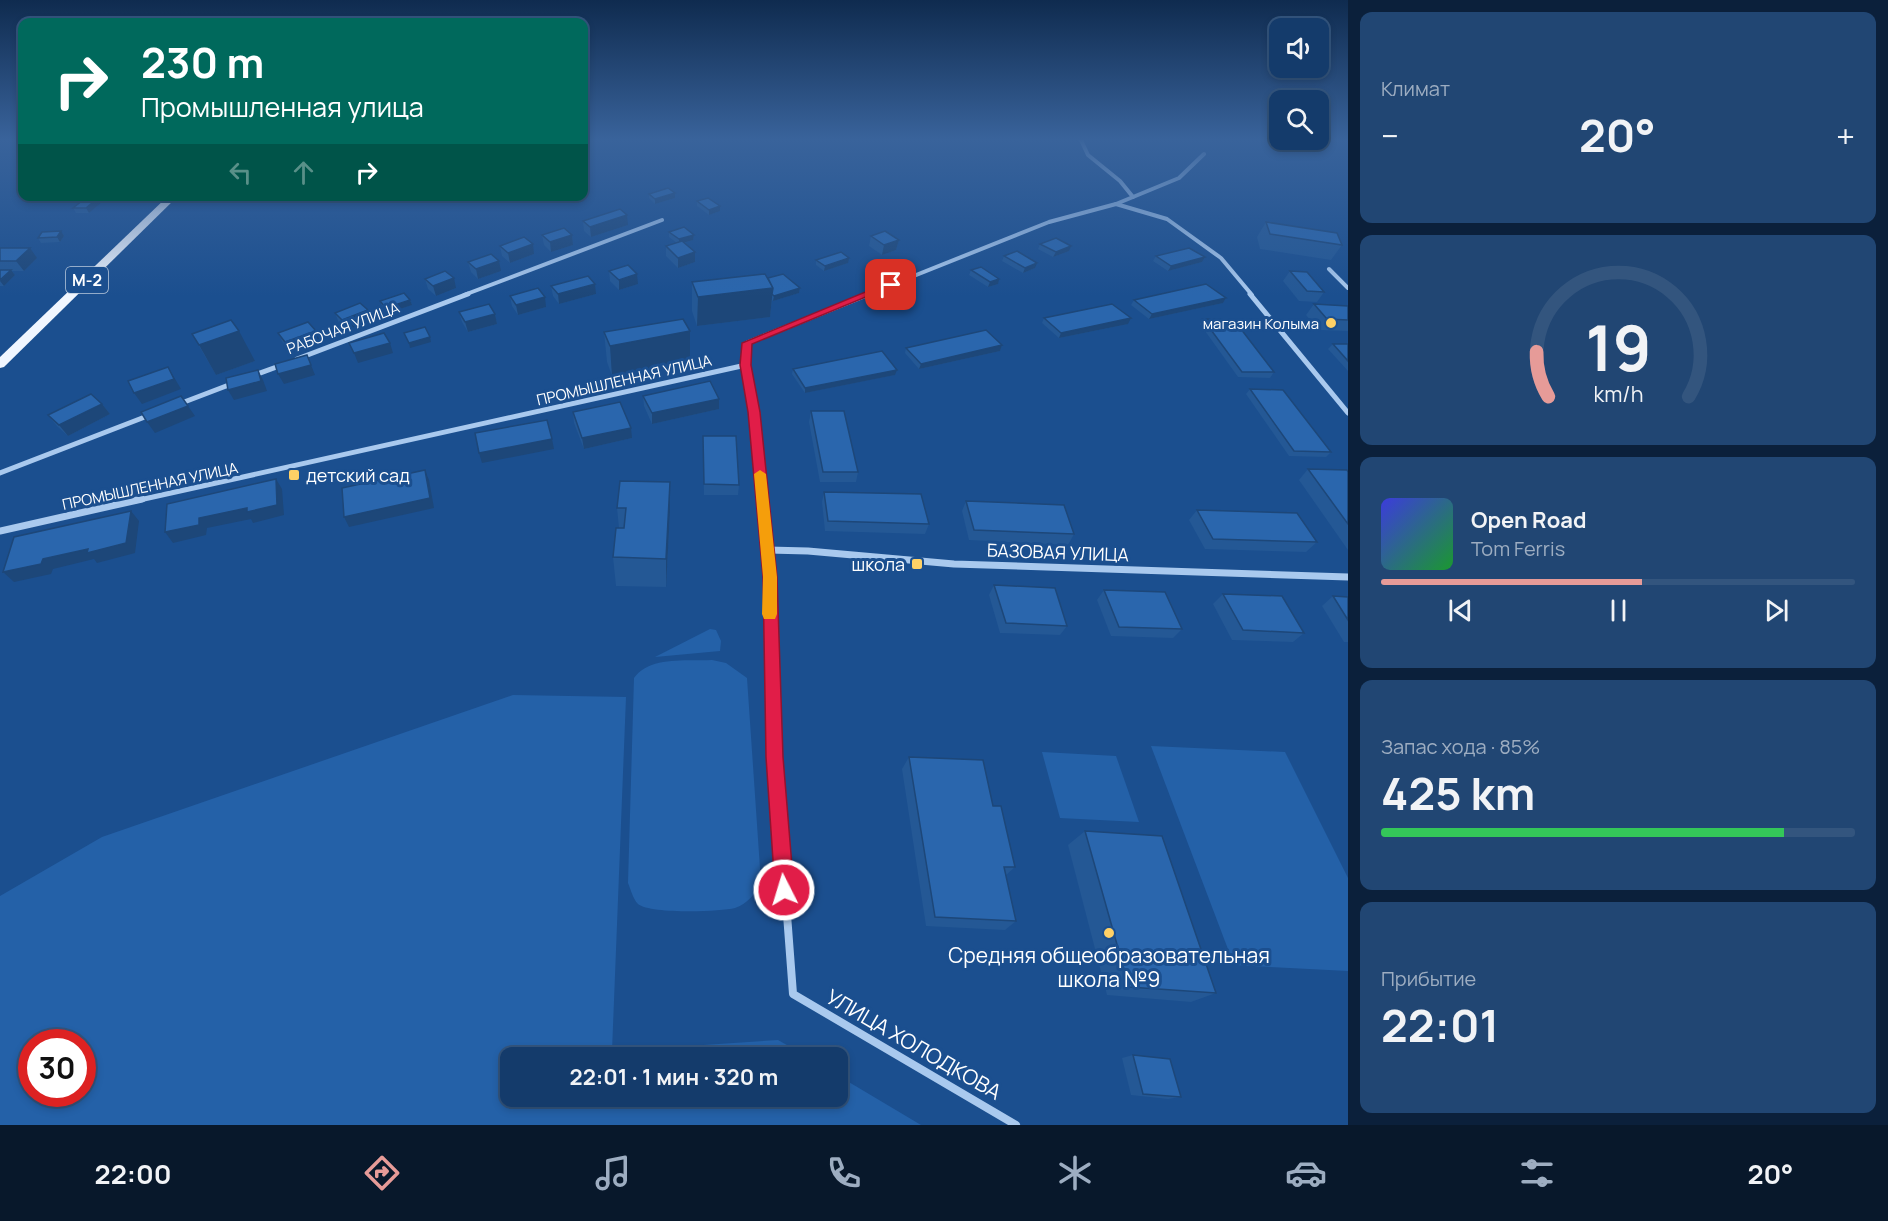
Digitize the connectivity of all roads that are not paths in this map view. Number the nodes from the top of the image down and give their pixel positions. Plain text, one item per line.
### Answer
1 (1128, 190) edge
2 (1149, 190) edge
3 (1133, 197) junction
4 (169, 201) edge
5 (1116, 204) junction
6 (662, 220) dead end
7 (1329, 269) dead end
8 (1348, 288) edge
9 (0, 364) edge
10 (746, 365) junction
11 (175, 406) edge
12 (1348, 413) edge
13 (153, 414) edge
14 (0, 473) edge
15 (0, 531) edge
16 (768, 550) junction
17 (1348, 578) edge
18 (1016, 1125) edge

1 - 3 street
2 - 3 street
3 - 5 street
4 - 9 main road, М-2
5 - 10 street
5 - 12 street
6 - 11 street, РАБОЧАЯ УЛИЦА
7 - 8 street
10 - 15 street, ПРОМЫШЛЕННАЯ УЛИЦА
10 - 16 street
13 - 14 street
16 - 17 street, БАЗОВАЯ УЛИЦА
16 - 18 street, УЛИЦА ХОЛОДКОВА

